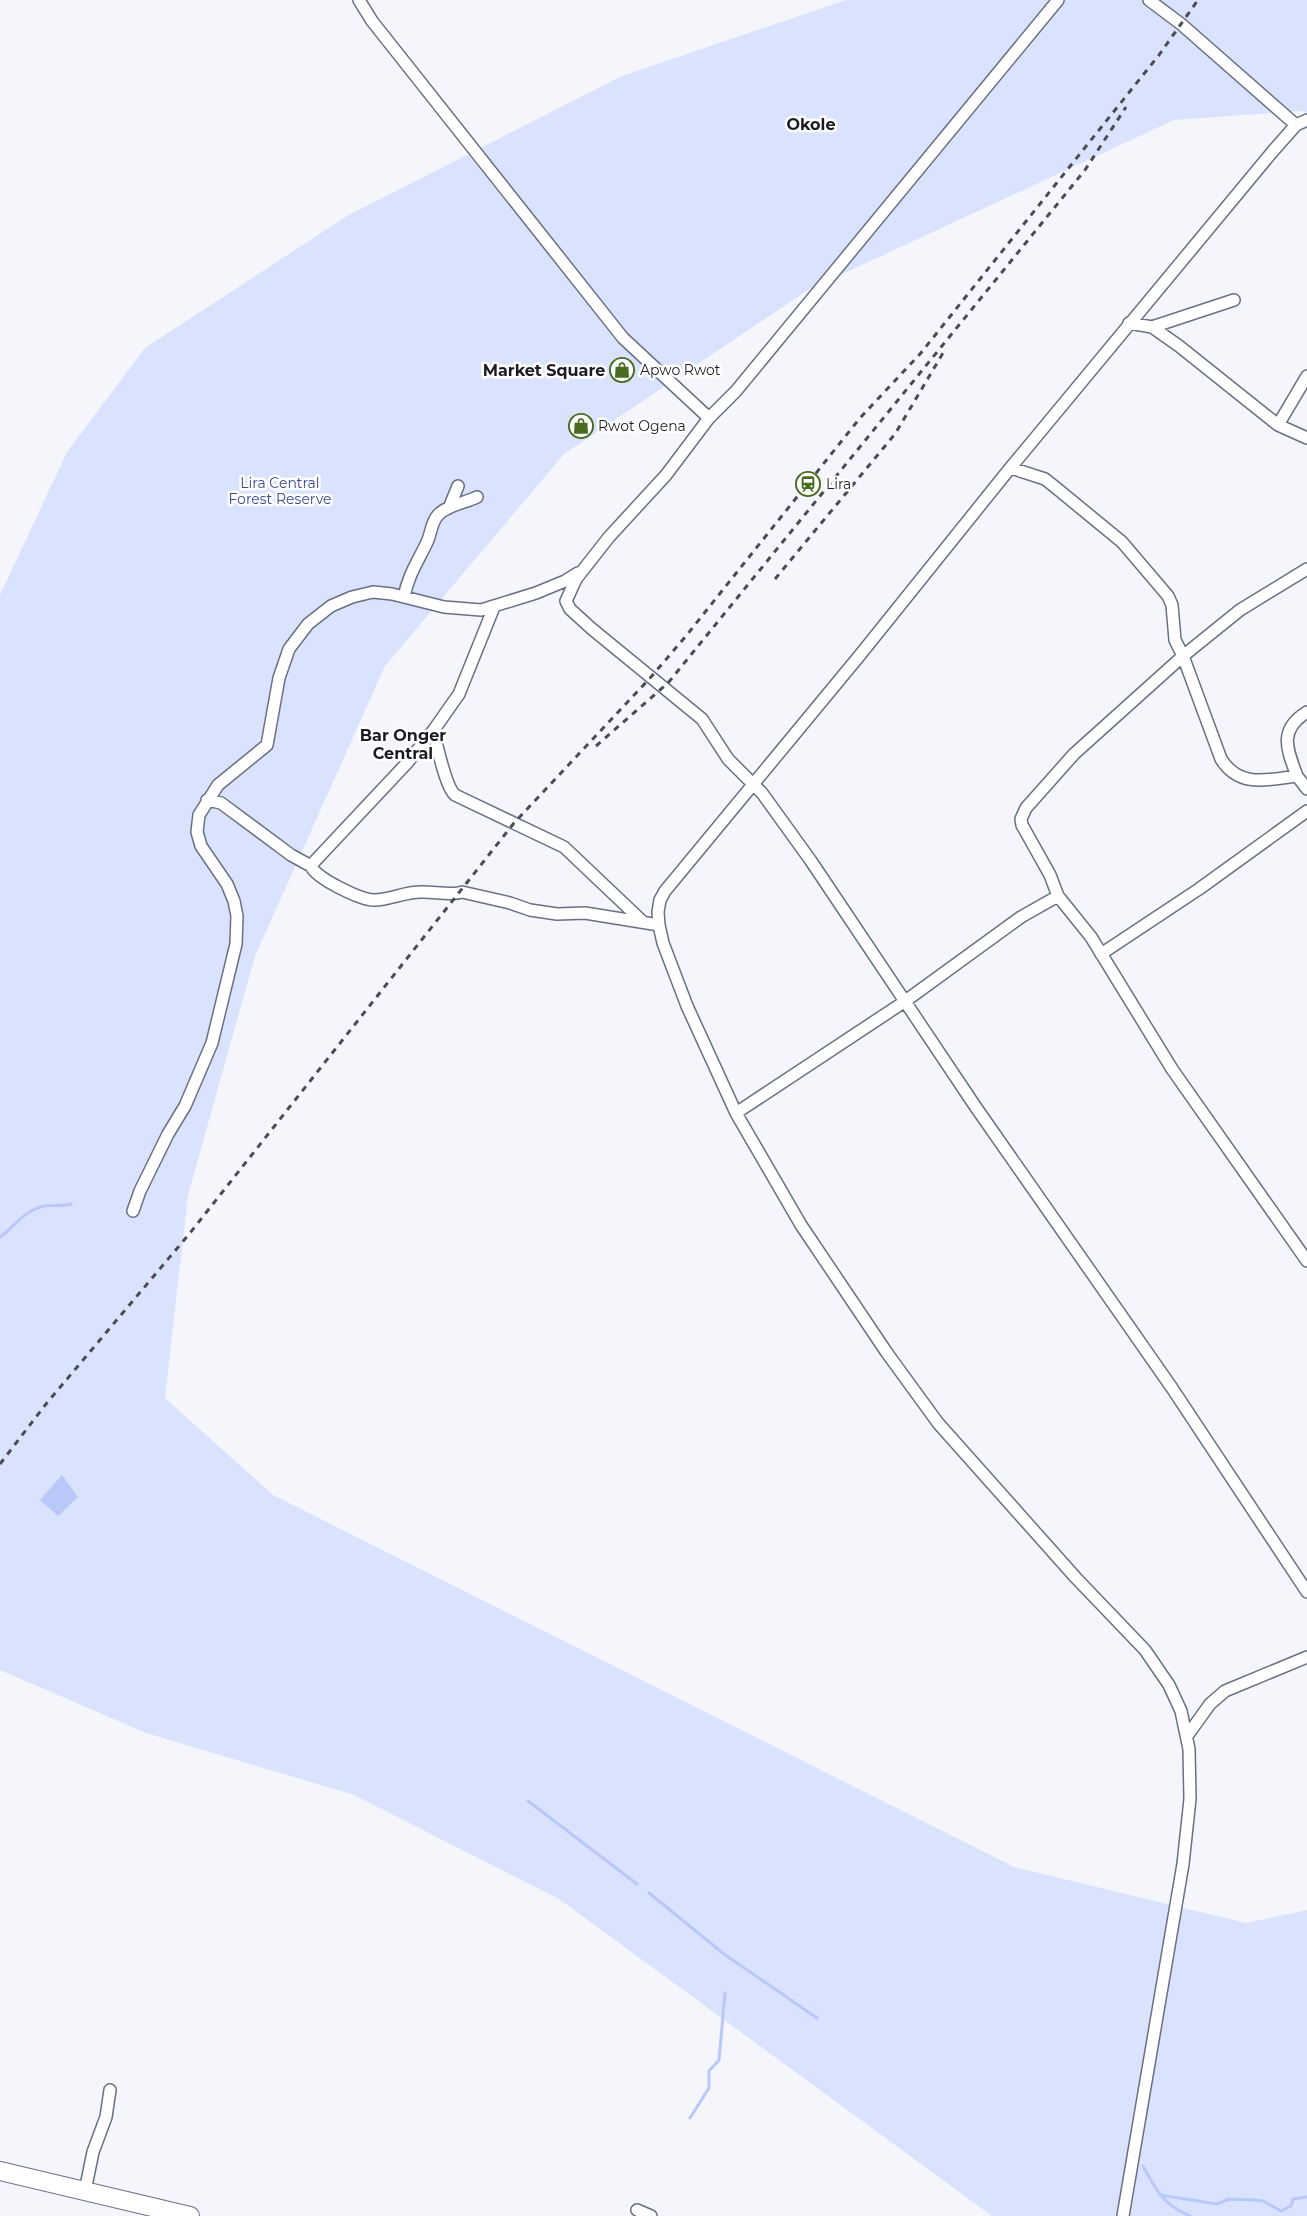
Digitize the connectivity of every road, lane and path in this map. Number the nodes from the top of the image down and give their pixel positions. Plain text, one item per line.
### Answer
1 (359, 0) edge
2 (1058, 0) edge
3 (1150, 0) edge
4 (1307, 120) edge
5 (1296, 126) junction
6 (1234, 300) dead end
7 (1130, 323) junction
8 (1152, 328) junction
9 (1307, 376) edge
10 (710, 418) junction
11 (1278, 425) junction
12 (1307, 438) edge
13 (1011, 468) junction
14 (458, 486) dead end
15 (477, 497) dead end
16 (449, 508) junction
17 (584, 569) junction
18 (1307, 569) edge
19 (404, 597) junction
20 (494, 607) junction
21 (1183, 656) junction
22 (1307, 712) edge
23 (433, 731) junction
24 (1297, 776) junction
25 (753, 784) junction
26 (218, 785) junction
27 (1307, 789) edge
28 (207, 800) junction
29 (221, 803) junction
30 (1307, 810) edge
31 (311, 866) junction
32 (1058, 896) junction
33 (642, 921) junction
34 (659, 925) junction
35 (1100, 954) junction
36 (904, 1002) junction
37 (736, 1113) junction
38 (133, 1211) dead end
39 (1307, 1261) edge
40 (1307, 1592) edge
41 (1307, 1657) edge
42 (1187, 1736) junction
43 (110, 2090) dead end
44 (0, 2171) edge
45 (86, 2190) junction
46 (637, 2210) dead end
47 (190, 2216) edge
48 (651, 2216) edge
49 (1123, 2216) edge

1 - 10 street
2 - 10 street
3 - 5 street
4 - 5 street
5 - 7 street
6 - 8 street
7 - 8 street
7 - 13 street
8 - 11 street
9 - 11 street
10 - 17 street
11 - 12 street
13 - 21 street
13 - 25 street
14 - 16 street
15 - 16 street
16 - 19 street
17 - 20 street
17 - 25 street
18 - 21 street
19 - 20 street
19 - 26 street
20 - 23 street
21 - 24 street
21 - 32 street
22 - 24 street
23 - 31 street
23 - 33 street
24 - 27 street
25 - 34 street
25 - 36 street
26 - 28 street
26 - 29 street
28 - 29 street
28 - 38 street
29 - 31 street
30 - 35 street
31 - 33 street
32 - 35 street
32 - 36 street
33 - 34 street
34 - 37 street
35 - 39 street
36 - 37 street
36 - 40 street
37 - 42 street
41 - 42 street
42 - 49 street
43 - 45 street
44 - 45 main road
45 - 47 main road
46 - 48 street

